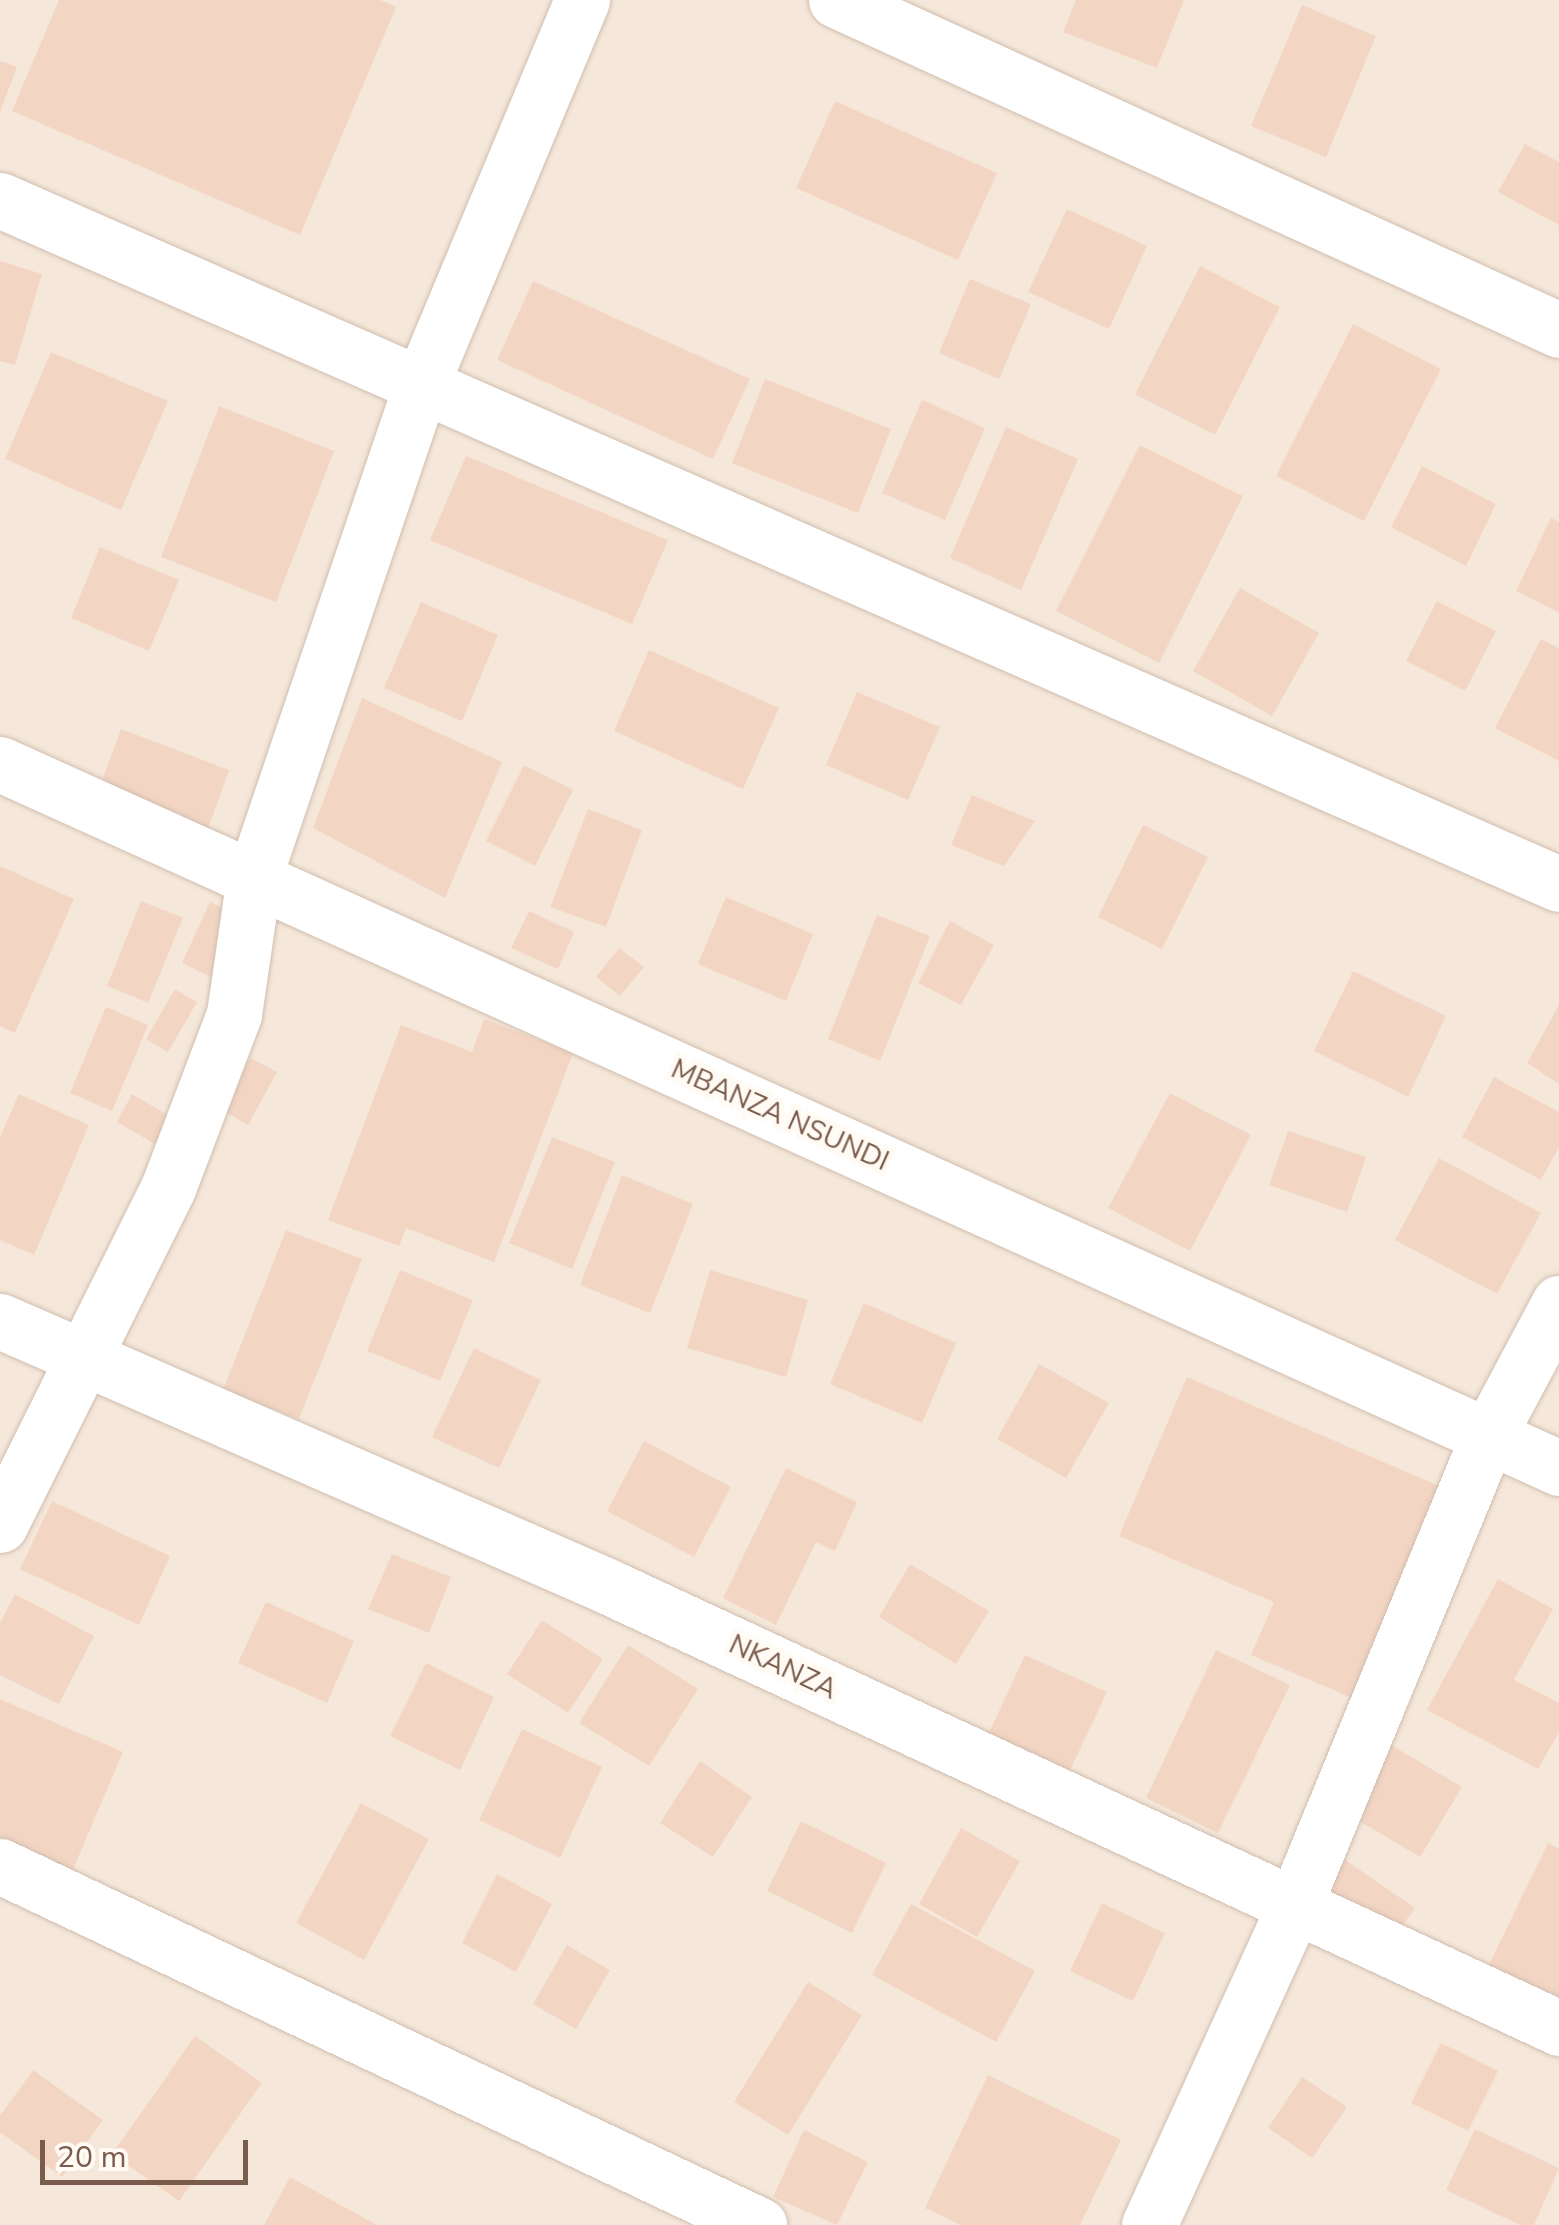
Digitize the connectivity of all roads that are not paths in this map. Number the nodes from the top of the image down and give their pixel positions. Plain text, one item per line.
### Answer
1 (582, 0) edge
2 (836, 0) edge
3 (0, 200) edge
4 (1559, 330) edge
5 (421, 385) junction
6 (0, 764) edge
7 (254, 877) junction
8 (1559, 884) edge
9 (1559, 1303) edge
10 (0, 1320) edge
11 (82, 1359) junction
12 (1488, 1436) junction
13 (1559, 1468) edge
14 (0, 1524) edge
15 (0, 1866) edge
16 (1295, 1904) junction
17 (1559, 2028) edge
18 (759, 2225) edge
19 (1149, 2225) edge

1 - 5 street
2 - 4 street
3 - 5 street
5 - 7 street
5 - 8 street
6 - 7 street, MBANZA NSUNDI
7 - 11 street
7 - 12 street, MBANZA NSUNDI
9 - 12 street
10 - 11 street, NKANZA
11 - 14 street
11 - 16 street, NKANZA
12 - 13 street, MBANZA NSUNDI
12 - 16 street
15 - 18 street
16 - 17 street, NKANZA
16 - 19 street

